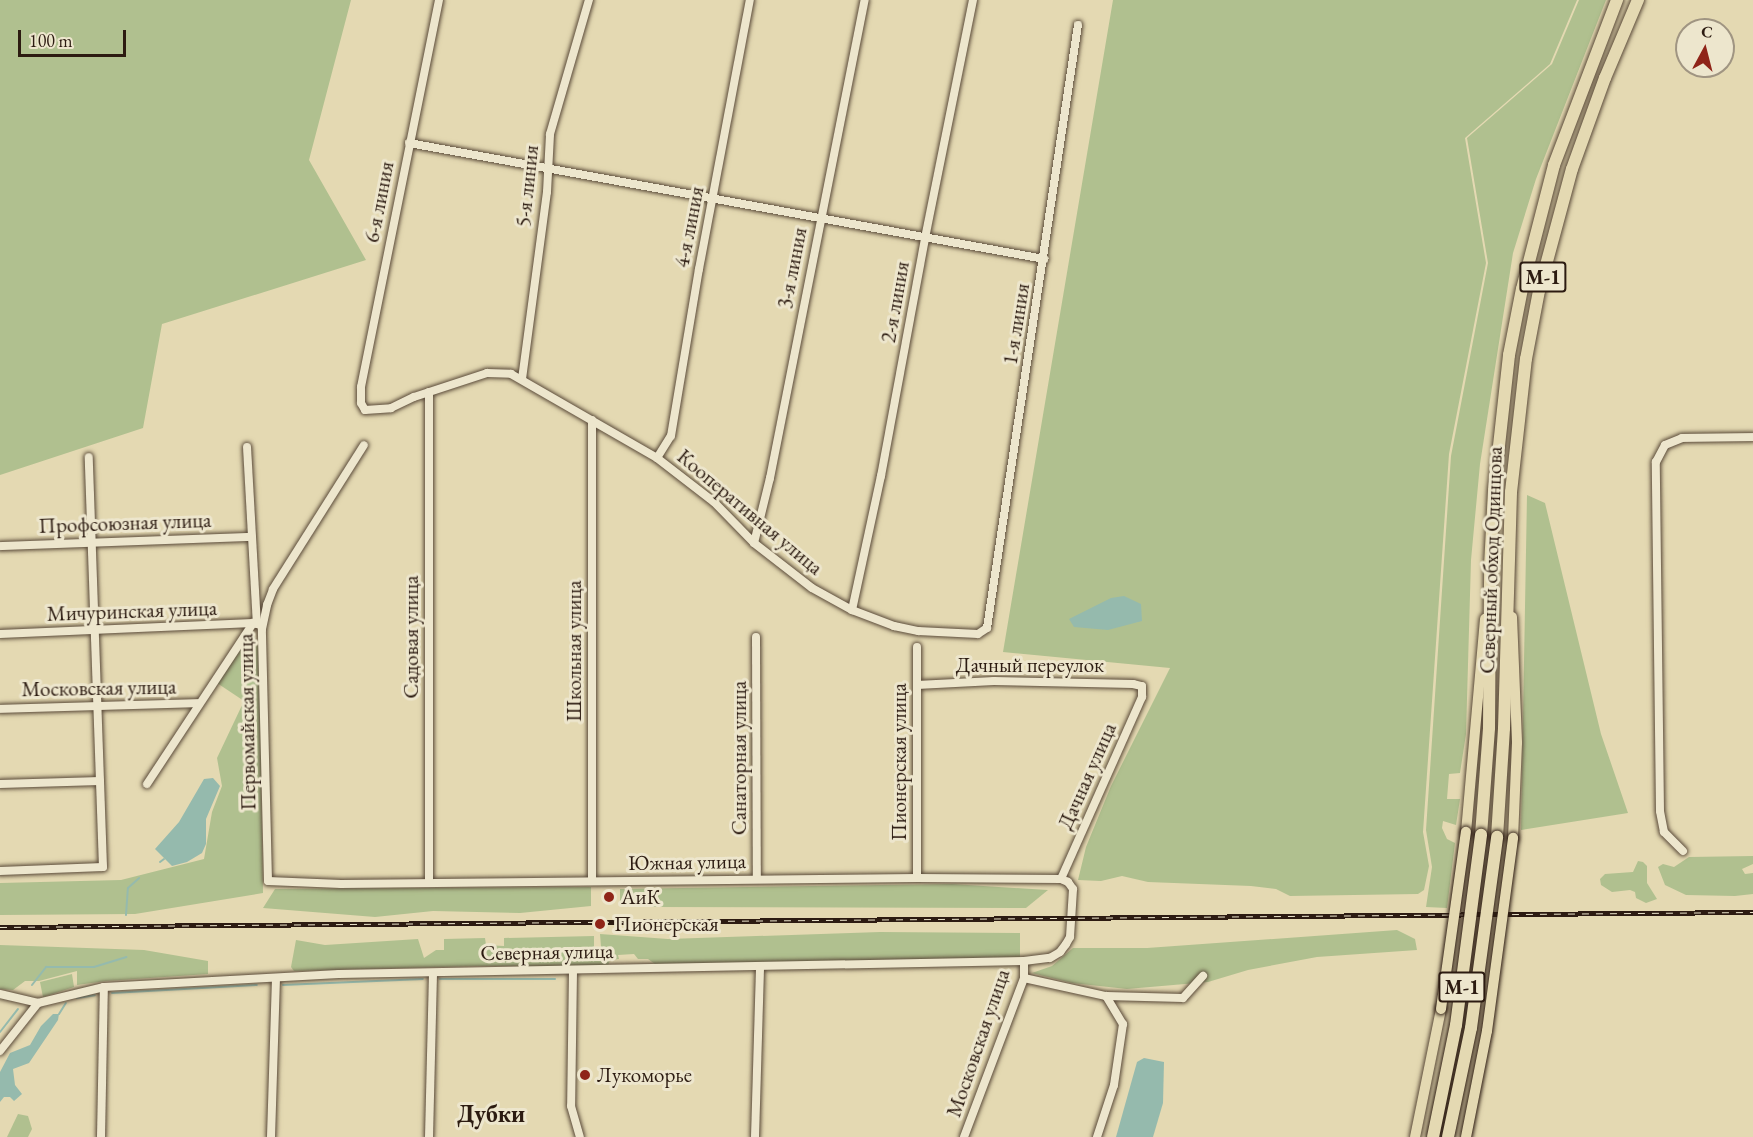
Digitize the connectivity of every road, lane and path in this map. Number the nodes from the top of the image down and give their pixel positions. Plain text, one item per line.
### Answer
1 (439, 0) edge
2 (589, 0) edge
3 (750, 0) edge
4 (865, 0) edge
5 (973, 0) edge
6 (1617, 0) edge
7 (1638, 0) edge
8 (1078, 26) dead end
9 (409, 143) junction
10 (549, 169) junction
11 (712, 199) junction
12 (820, 218) junction
13 (925, 238) junction
14 (1044, 259) junction
15 (522, 380) junction
16 (429, 392) junction
17 (365, 410) joint
18 (592, 420) junction
19 (1753, 437) edge
20 (364, 445) dead end
21 (247, 447) dead end
22 (89, 457) dead end
23 (657, 458) junction
24 (250, 537) junction
25 (92, 541) junction
26 (754, 543) junction
27 (0, 546) edge
28 (1490, 567) junction
29 (1510, 568) junction
30 (852, 610) junction
31 (257, 625) junction
32 (987, 628) joint
33 (93, 631) junction
34 (0, 634) edge
35 (756, 638) dead end
36 (917, 647) dead end
37 (917, 685) junction
38 (1142, 686) joint
39 (198, 704) junction
40 (98, 706) junction
41 (0, 709) edge
42 (100, 781) junction
43 (0, 784) edge
44 (147, 784) dead end
45 (1683, 851) dead end
46 (0, 871) edge
47 (917, 878) junction
48 (757, 879) junction
49 (1061, 879) junction
50 (268, 881) joint
51 (592, 881) junction
52 (429, 882) junction
53 (1024, 961) junction
54 (760, 967) junction
55 (573, 971) junction
56 (433, 973) junction
57 (1203, 976) dead end
58 (276, 978) junction
59 (1024, 978) junction
60 (104, 987) junction
61 (0, 994) edge
62 (1106, 996) junction
63 (38, 1003) junction
64 (0, 1051) edge
65 (101, 1137) edge
66 (271, 1137) edge
67 (429, 1137) edge
68 (580, 1137) edge
69 (755, 1137) edge
70 (964, 1137) edge
71 (1097, 1137) edge
72 (1415, 1137) edge
73 (1433, 1137) edge
74 (1448, 1137) edge
75 (1466, 1137) edge

1 - 9 street, 6-я линия
2 - 10 street, 5-я линия
3 - 11 street, 4-я линия
4 - 12 street, 3-я линия
5 - 13 street, 2-я линия
6 - 28 highway, Северный обход Одинцова / М-1
7 - 29 highway, Северный обход Одинцова / М-1
8 - 14 street, 1-я линия
9 - 10 street
9 - 17 street, 6-я линия
10 - 11 street
10 - 15 street, 5-я линия
11 - 12 street
11 - 23 street, 4-я линия
12 - 13 street
12 - 26 street, 3-я линия
13 - 14 street
13 - 30 street, 2-я линия
14 - 32 street, 1-я линия
15 - 16 street, Кооперативная улица
15 - 18 street, Кооперативная улица
16 - 17 street, Кооперативная улица
16 - 52 street, Садовая улица
18 - 23 street, Кооперативная улица
18 - 51 street, Школьная улица
19 - 45 street
20 - 31 street, Первомайская улица
21 - 24 street
22 - 25 street
23 - 26 street, Кооперативная улица
24 - 25 street, Профсоюзная улица
24 - 31 street
25 - 27 street, Профсоюзная улица
25 - 33 street
26 - 30 street, Кооперативная улица
28 - 72 main road, bridge
28 - 73 highway, Северный обход Одинцова / М-1, bridge
29 - 74 highway, Северный обход Одинцова / М-1, bridge
29 - 75 main road, bridge
30 - 32 street, Кооперативная улица
31 - 33 street, Мичуринская улица
31 - 39 street
31 - 50 street, Первомайская улица
33 - 34 street, Мичуринская улица
33 - 40 street
35 - 48 street, Санаторная улица
36 - 37 street, Пионерская улица
37 - 38 street, Дачный переулок
37 - 47 street, Пионерская улица
38 - 49 street, Дачная улица
39 - 40 street, Московская улица
39 - 44 street
40 - 41 street, Московская улица
40 - 42 street
42 - 43 street
42 - 46 street
47 - 48 street, Южная улица
47 - 49 street, Южная улица
48 - 51 street, Южная улица
49 - 53 street, Северная улица
50 - 52 street, Южная улица
51 - 52 street, Южная улица
53 - 54 street, Северная улица
53 - 59 street, Московская улица
54 - 55 street, Северная улица
54 - 69 street
55 - 56 street, Северная улица
55 - 68 street
56 - 58 street, Северная улица
56 - 67 street
57 - 62 street
58 - 60 street, Северная улица
58 - 66 street
59 - 62 street
59 - 70 street, Московская улица
60 - 63 street, Северная улица
60 - 65 street
61 - 63 street, Северная улица
62 - 71 street
63 - 64 street

